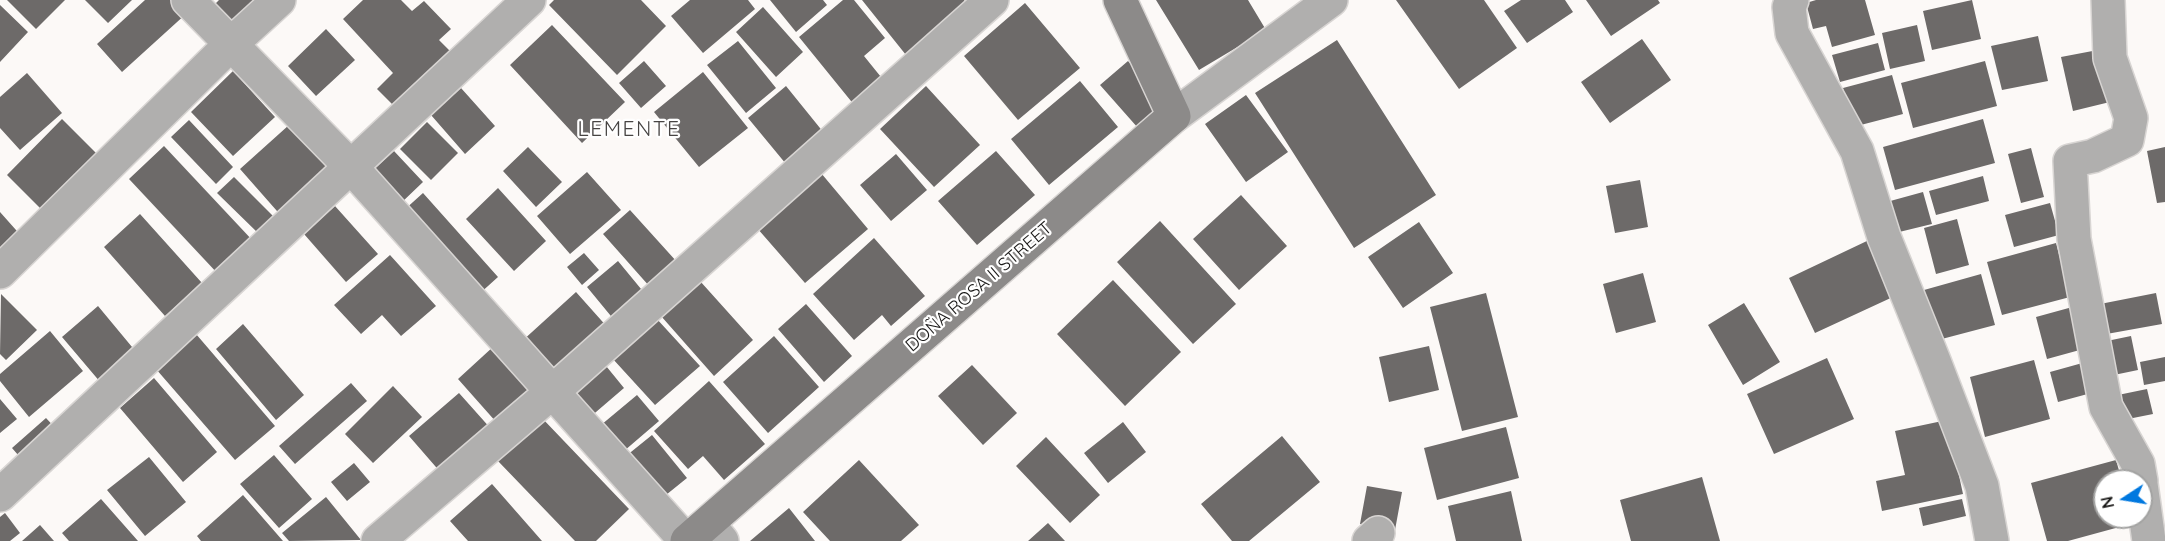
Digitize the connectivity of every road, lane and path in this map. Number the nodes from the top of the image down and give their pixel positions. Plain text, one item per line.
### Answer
1 (188, 0) edge
2 (279, 0) edge
3 (529, 0) edge
4 (992, 0) edge
5 (1120, 0) edge
6 (1332, 0) edge
7 (1792, 0) edge
8 (2108, 0) edge
9 (230, 45) junction
10 (1174, 116) junction
11 (352, 168) junction
12 (0, 272) edge
13 (551, 393) junction
14 (2139, 469) edge
15 (0, 495) edge
16 (701, 537) edge
17 (378, 541) edge
18 (1992, 541) edge

1 - 9 street
2 - 9 street
3 - 11 street
4 - 13 street
5 - 10 main road
6 - 10 street
7 - 18 street
8 - 14 street
9 - 11 street
9 - 12 street
10 - 16 main road, DOÑA ROSA II STREET
11 - 13 street
11 - 15 street
13 - 16 street
13 - 17 street

